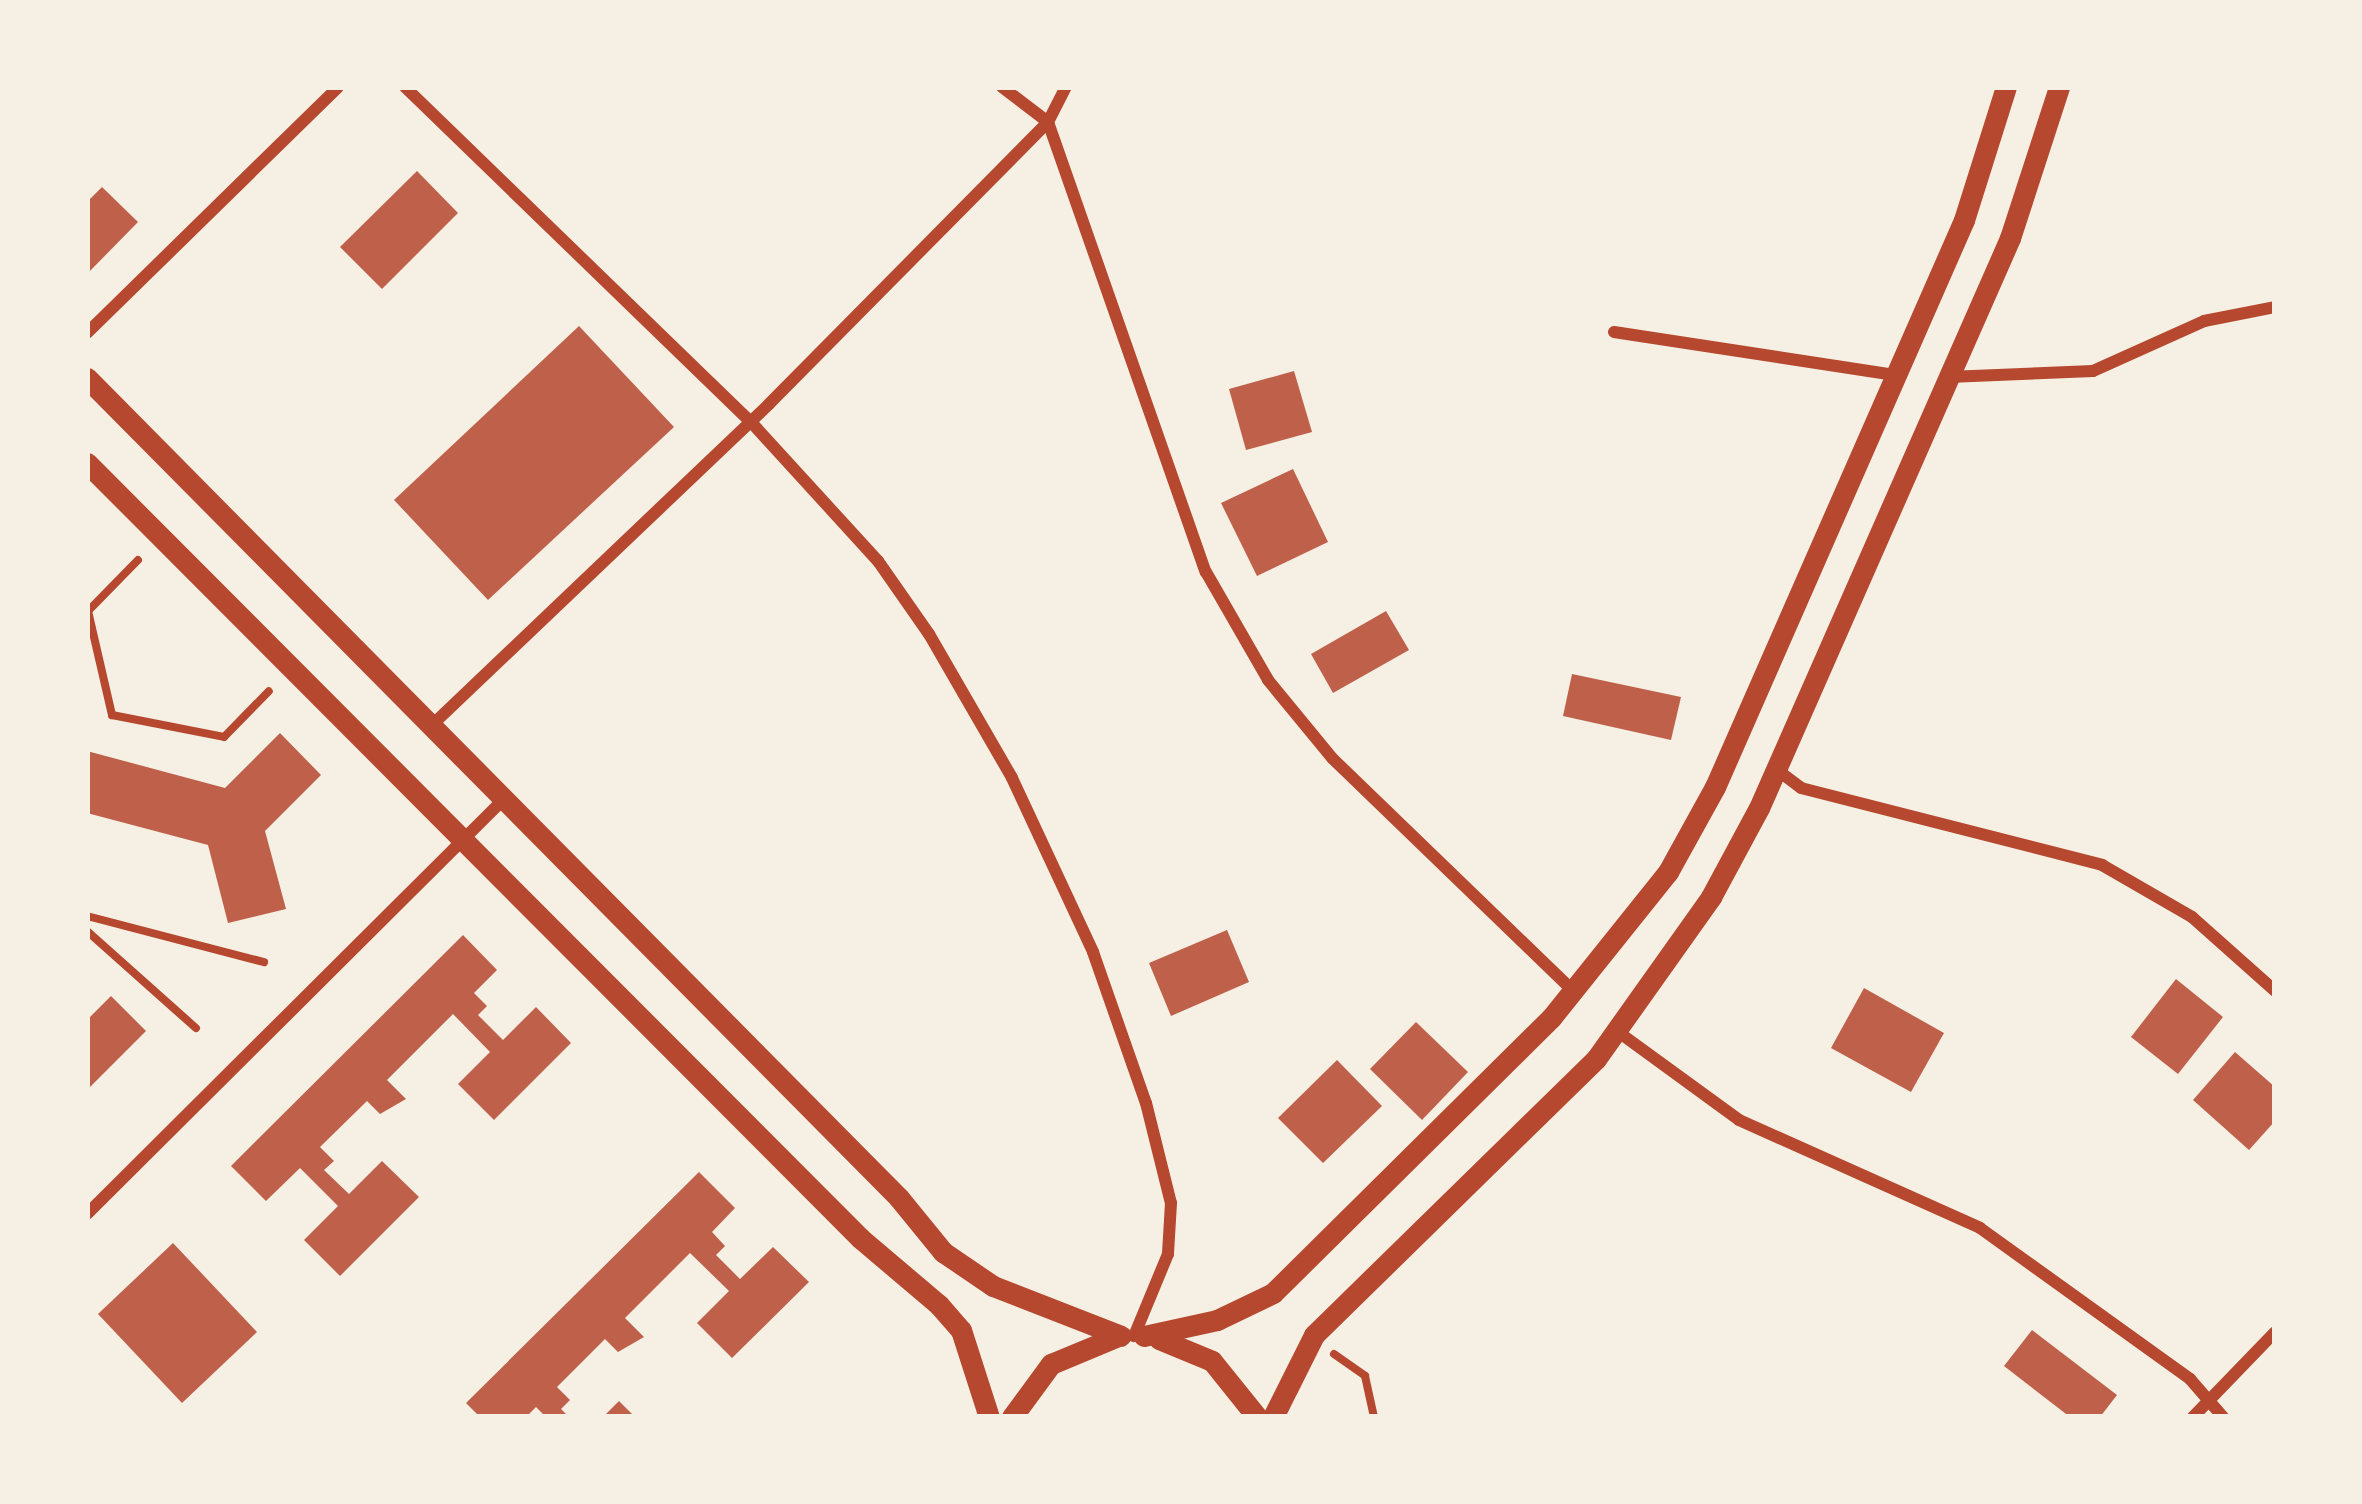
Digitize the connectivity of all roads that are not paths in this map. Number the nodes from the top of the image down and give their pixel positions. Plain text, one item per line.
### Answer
1 (338, 87) edge
2 (405, 87) edge
3 (1002, 87) edge
4 (1066, 87) edge
5 (2006, 87) edge
6 (2059, 87) edge
7 (1048, 122) junction
8 (2275, 307) edge
9 (1614, 332) dead end
10 (87, 333) edge
11 (1895, 375) junction
12 (1948, 377) junction
13 (87, 378) edge
14 (751, 422) junction
15 (87, 463) edge
16 (429, 728) junction
17 (1776, 769) junction
18 (502, 801) junction
19 (463, 841) junction
20 (2275, 991) edge
21 (1574, 992) junction
22 (1618, 1031) junction
23 (87, 1214) edge
24 (2275, 1332) edge
25 (1133, 1336) junction
26 (2208, 1402) junction
27 (988, 1417) edge
28 (1012, 1417) edge
29 (1257, 1417) edge
30 (1273, 1417) edge
31 (2193, 1417) edge
32 (2223, 1417) edge

1 - 10 street
2 - 14 street
3 - 7 street
4 - 7 street
5 - 11 street
6 - 12 street
7 - 14 street
7 - 21 street
8 - 12 street
9 - 11 street
11 - 21 street
12 - 17 street
13 - 16 street
14 - 16 street
14 - 25 street
15 - 19 street
16 - 18 street
17 - 20 street
17 - 22 street
18 - 19 street
18 - 25 street
19 - 23 street
19 - 27 street
21 - 25 street
22 - 26 street
22 - 30 street
24 - 26 street
25 - 28 street
25 - 29 street
26 - 31 street
26 - 32 street

